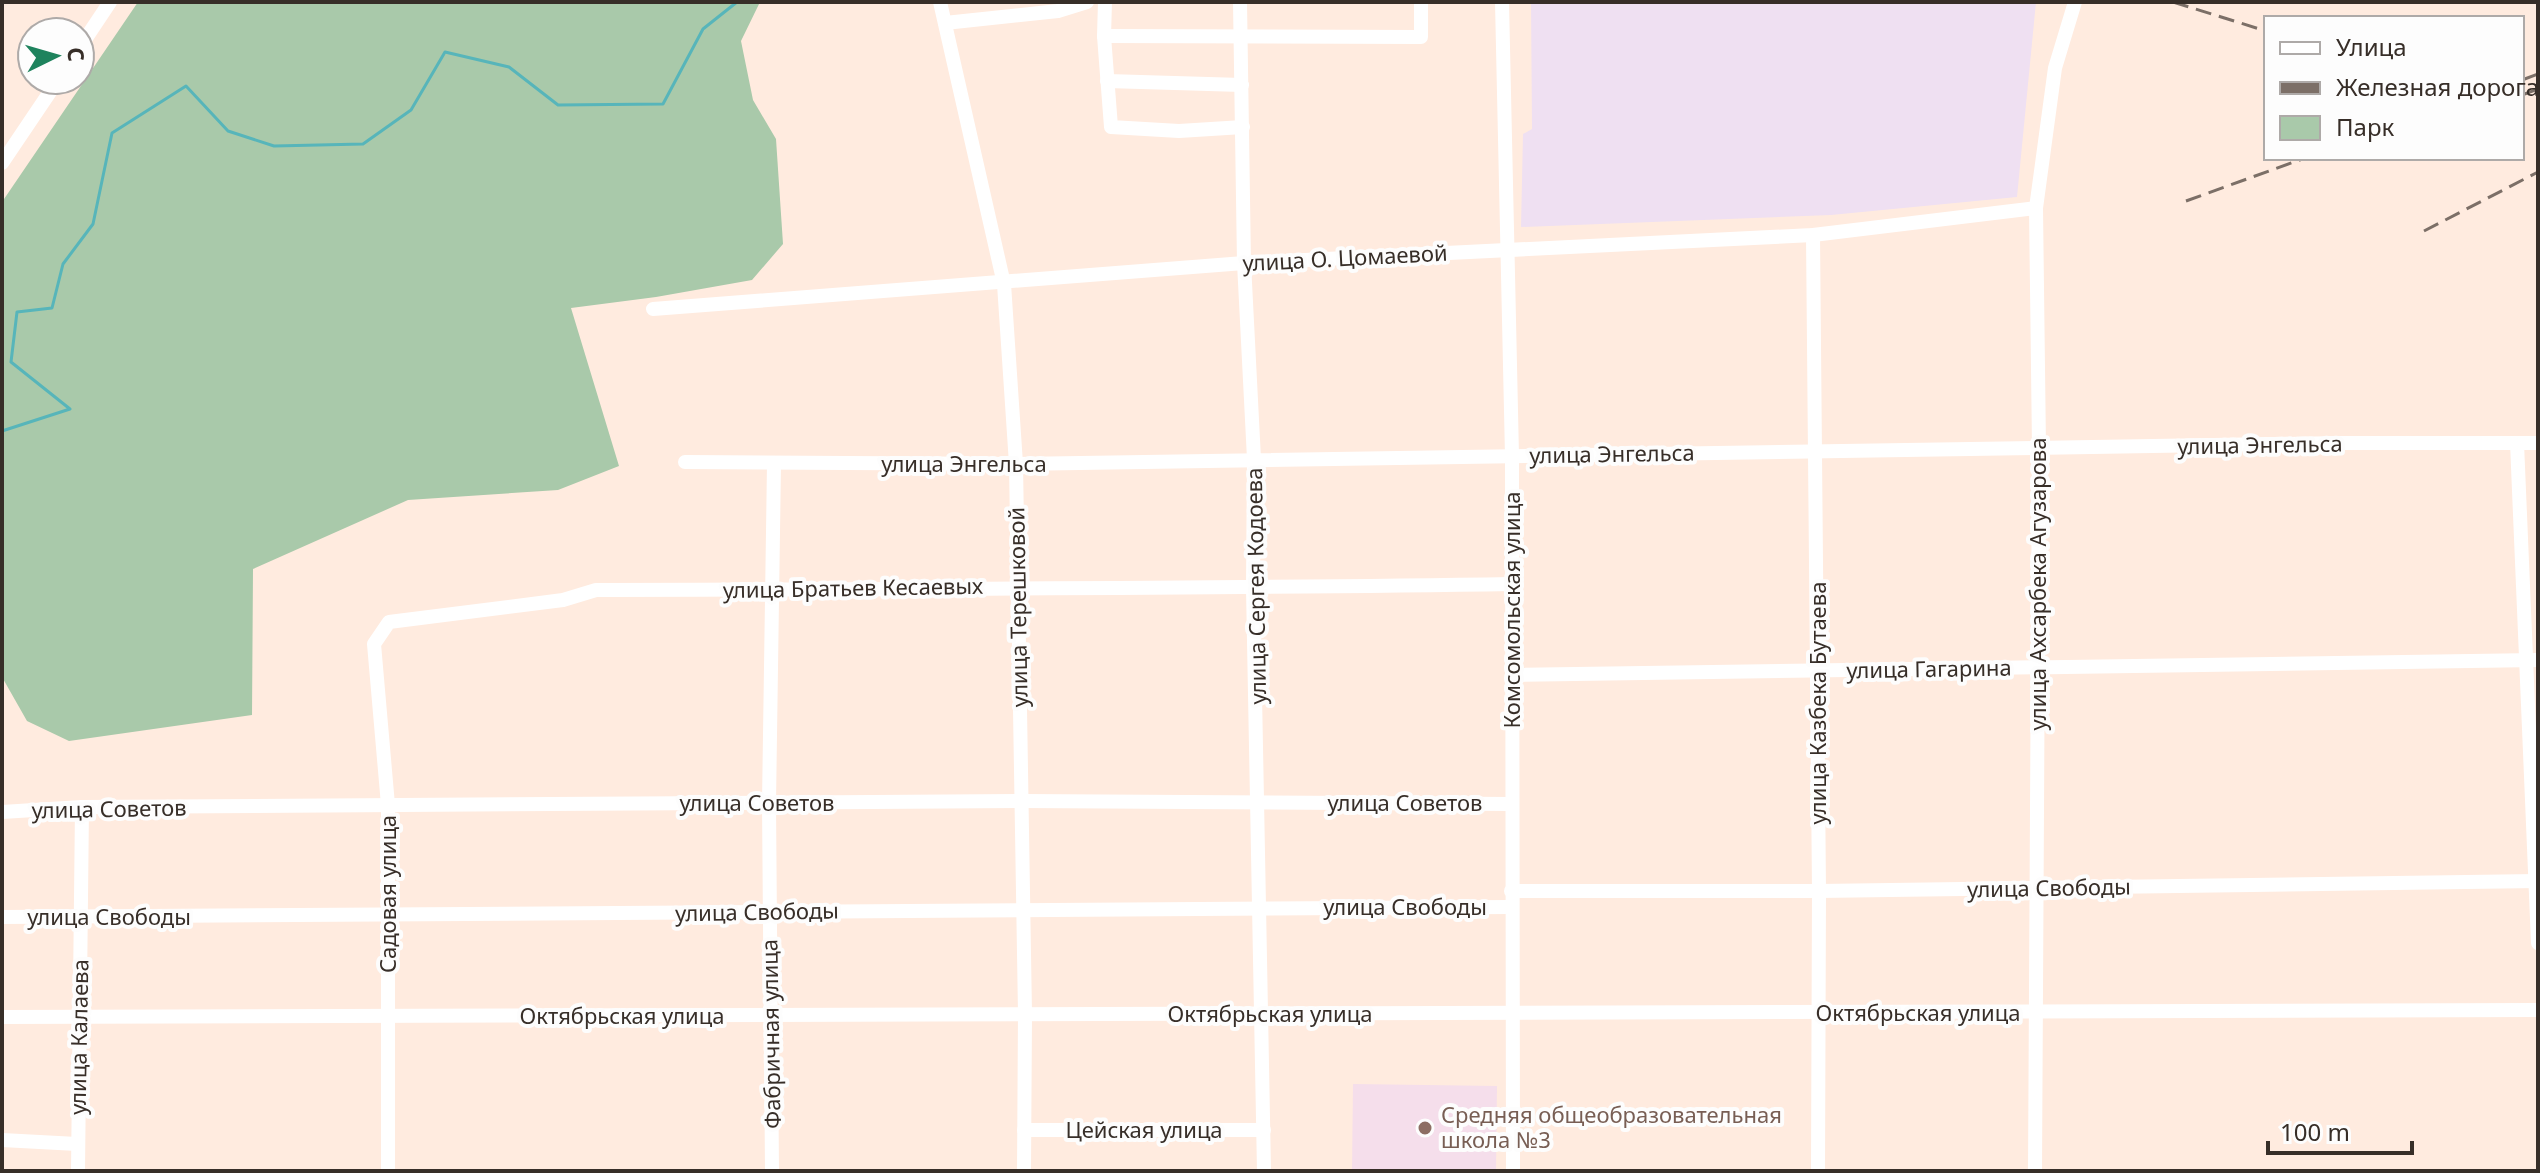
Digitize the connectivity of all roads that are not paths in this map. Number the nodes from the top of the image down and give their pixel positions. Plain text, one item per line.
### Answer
1 (110, 2) edge
2 (940, 2) edge
3 (1087, 2) edge
4 (1105, 2) edge
5 (1240, 2) edge
6 (1421, 2) edge
7 (1502, 2) edge
8 (2075, 2) edge
9 (96, 23) edge
10 (945, 23) junction
11 (1104, 36) junction
12 (1241, 36) junction
13 (1107, 81) junction
14 (1242, 85) junction
15 (47, 96) edge
16 (1243, 127) junction
17 (2, 163) edge
18 (2036, 208) junction
19 (1813, 235) junction
20 (1509, 249) junction
21 (1244, 263) junction
22 (1004, 284) junction
23 (653, 309) dead end
24 (2517, 443) junction
25 (2538, 443) edge
26 (2039, 448) junction
27 (1815, 452) junction
28 (1512, 456) junction
29 (1254, 459) junction
30 (685, 462) dead end
31 (774, 464) junction
32 (1016, 464) junction
33 (1512, 584) junction
34 (1018, 587) junction
35 (1253, 588) junction
36 (772, 590) junction
37 (389, 622) joint
38 (2531, 660) edge
39 (2037, 667) junction
40 (1818, 670) junction
41 (1512, 675) junction
42 (1022, 801) junction
43 (1259, 802) junction
44 (769, 803) junction
45 (1511, 804) junction
46 (388, 805) junction
47 (82, 807) junction
48 (2, 812) edge
49 (2536, 881) edge
50 (2036, 889) junction
51 (1511, 891) junction
52 (1819, 891) junction
53 (1260, 907) junction
54 (1511, 907) junction
55 (1023, 910) junction
56 (769, 912) junction
57 (81, 916) junction
58 (388, 916) junction
59 (2, 917) edge
60 (2538, 943) edge
61 (2538, 1010) edge
62 (1819, 1013) junction
63 (2035, 1013) junction
64 (1025, 1014) junction
65 (1262, 1014) junction
66 (1512, 1014) junction
67 (770, 1015) junction
68 (78, 1016) junction
69 (2, 1017) edge
70 (388, 1017) junction
71 (1024, 1130) junction
72 (1264, 1130) junction
73 (2, 1140) edge
74 (77, 1144) junction
75 (78, 1171) edge
76 (388, 1171) edge
77 (772, 1171) edge
78 (1024, 1171) edge
79 (1264, 1171) edge
80 (1513, 1171) edge
81 (1818, 1171) edge
82 (2035, 1171) edge

1 - 9 street
2 - 10 street, улица Терешковой
3 - 10 street
4 - 11 street
5 - 12 street, улица Сергея Кодоева
6 - 12 street
7 - 20 street, Комсомольская улица
8 - 18 street, улица Ахсарбека Агузарова
10 - 22 street, улица Терешковой
11 - 12 street
11 - 13 street
12 - 14 street, улица Сергея Кодоева
13 - 14 street
13 - 16 street
14 - 16 street, улица Сергея Кодоева
15 - 17 street
16 - 21 street, улица Сергея Кодоева
18 - 19 street, улица О. Цомаевой
18 - 26 street, улица Ахсарбека Агузарова
19 - 20 street, улица О. Цомаевой
19 - 27 street, улица Казбека Бутаева
20 - 21 street, улица О. Цомаевой
20 - 28 street, Комсомольская улица
21 - 22 street, улица О. Цомаевой
21 - 29 street, улица Сергея Кодоева
22 - 23 street, улица О. Цомаевой
22 - 32 street, улица Терешковой
24 - 25 street, улица Энгельса
24 - 26 street, улица Энгельса
24 - 38 street
26 - 27 street, улица Энгельса
26 - 39 street, улица Ахсарбека Агузарова
27 - 28 street, улица Энгельса
27 - 40 street, улица Казбека Бутаева
28 - 29 street, улица Энгельса
28 - 33 street, Комсомольская улица
29 - 32 street, улица Энгельса
29 - 35 street, улица Сергея Кодоева
30 - 31 street, улица Энгельса
31 - 32 street, улица Энгельса
31 - 36 street, Фабричная улица
32 - 34 street, улица Терешковой
33 - 35 street, улица Братьев Кесаевых
33 - 41 street, Комсомольская улица
34 - 35 street, улица Братьев Кесаевых
34 - 36 street, улица Братьев Кесаевых
34 - 42 street, улица Терешковой
35 - 43 street, улица Сергея Кодоева
36 - 37 street, улица Братьев Кесаевых
36 - 44 street, Фабричная улица
37 - 46 street, Садовая улица
38 - 39 street, улица Гагарина
38 - 49 street
39 - 40 street, улица Гагарина
39 - 50 street, улица Ахсарбека Агузарова
40 - 41 street, улица Гагарина
40 - 52 street, улица Казбека Бутаева
41 - 45 street, Комсомольская улица
42 - 43 street, улица Советов
42 - 44 street, улица Советов
42 - 55 street, улица Терешковой
43 - 45 street, улица Советов
43 - 53 street, улица Сергея Кодоева
44 - 46 street, улица Советов
44 - 56 street, Фабричная улица
45 - 51 street, Комсомольская улица
46 - 47 street, улица Советов
46 - 58 street, Садовая улица
47 - 48 street, улица Советов
47 - 57 street, улица Калаева
49 - 50 street, улица Свободы
49 - 60 street
50 - 52 street, улица Свободы
50 - 63 street, улица Ахсарбека Агузарова
51 - 52 street, улица Свободы
51 - 54 street, Комсомольская улица
52 - 62 street, улица Казбека Бутаева
53 - 54 street, улица Свободы
53 - 55 street, улица Свободы
53 - 65 street, улица Сергея Кодоева
54 - 66 street, Комсомольская улица
55 - 56 street, улица Свободы
55 - 64 street, улица Терешковой
56 - 58 street, улица Свободы
56 - 67 street, Фабричная улица
57 - 58 street, улица Свободы
57 - 59 street, улица Свободы
57 - 68 street, улица Калаева
58 - 70 street, Садовая улица
61 - 63 street, Октябрьская улица
62 - 63 street, Октябрьская улица
62 - 66 street, Октябрьская улица
62 - 81 street, улица Казбека Бутаева
63 - 82 street, улица Ахсарбека Агузарова
64 - 65 street, Октябрьская улица
64 - 67 street, Октябрьская улица
64 - 71 street, улица Терешковой
65 - 66 street, Октябрьская улица
65 - 72 street, улица Сергея Кодоева
66 - 80 street, Комсомольская улица
67 - 70 street, Октябрьская улица
67 - 77 street, Фабричная улица
68 - 69 street, Октябрьская улица
68 - 70 street, Октябрьская улица
68 - 74 street, улица Калаева
70 - 76 street, Садовая улица
71 - 72 street, Цейская улица
71 - 78 street, улица Терешковой
72 - 79 street, улица Сергея Кодоева
73 - 74 street
74 - 75 street, улица Калаева

